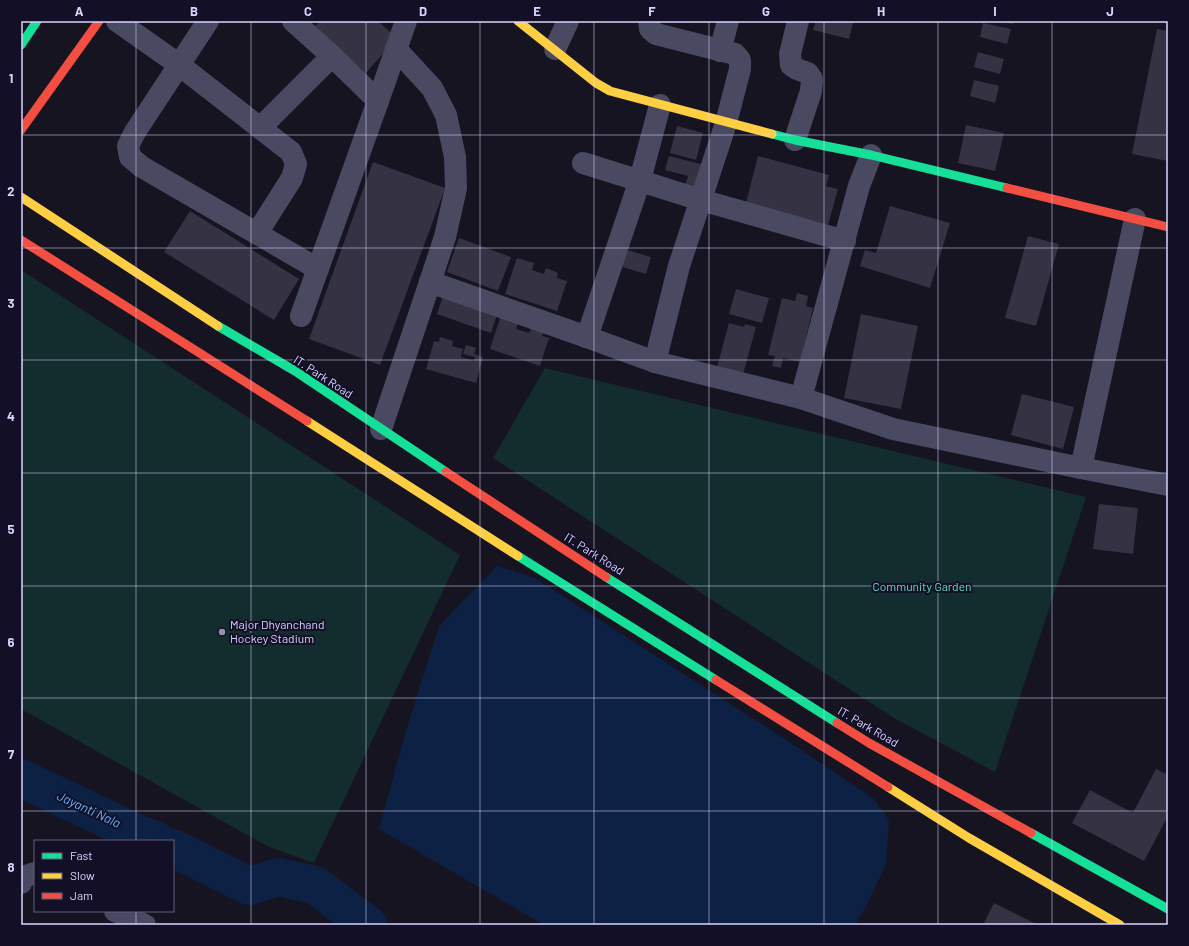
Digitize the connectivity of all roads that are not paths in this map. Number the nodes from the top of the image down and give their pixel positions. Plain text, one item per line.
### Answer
1 (37, 21) edge
2 (99, 21) edge
3 (117, 21) edge
4 (208, 21) edge
5 (293, 21) edge
6 (406, 21) edge
7 (518, 21) edge
8 (568, 21) edge
9 (649, 21) edge
10 (728, 21) edge
11 (798, 21) edge
12 (21, 45) edge
13 (396, 49) junction
14 (555, 49) junction
15 (720, 50) junction
16 (332, 56) junction
17 (178, 64) junction
18 (378, 101) junction
19 (660, 105) junction
20 (726, 122) junction
21 (260, 128) junction
22 (21, 130) edge
23 (795, 140) junction
24 (870, 154) junction
25 (583, 163) dead end
26 (640, 180) junction
27 (21, 197) edge
28 (701, 200) junction
29 (1135, 219) junction
30 (1168, 227) edge
31 (256, 233) junction
32 (21, 240) edge
33 (845, 241) junction
34 (318, 269) junction
35 (430, 282) junction
36 (301, 316) dead end
37 (587, 337) junction
38 (655, 362) junction
39 (801, 398) junction
40 (382, 429) junction
41 (1081, 468) junction
42 (1168, 485) edge
43 (34, 873) edge
44 (21, 883) edge
45 (1168, 909) edge
46 (118, 912) edge
47 (145, 925) edge
48 (1120, 925) edge

1 - 12 main road
2 - 22 main road
3 - 17 street
4 - 17 street
5 - 16 street
6 - 13 street
7 - 14 main road
8 - 14 street
9 - 15 street
10 - 15 street
11 - 23 street
13 - 18 street
13 - 35 street
14 - 19 main road
15 - 20 street
16 - 18 street
16 - 21 street
17 - 21 street
17 - 31 street
18 - 34 street
19 - 20 main road
19 - 26 street
20 - 23 main road
20 - 28 street
21 - 31 street
23 - 24 main road
24 - 29 main road
24 - 33 street
25 - 26 street
26 - 28 street
26 - 37 street
27 - 40 main road, IT. Park Road
28 - 33 street
28 - 38 street
29 - 30 main road
29 - 41 street
31 - 34 street
32 - 48 main road
33 - 39 street
34 - 36 street
35 - 37 street
35 - 40 street
37 - 38 street
38 - 39 street
39 - 41 street
40 - 45 main road, IT. Park Road
41 - 42 street
43 - 44 street
46 - 47 street

